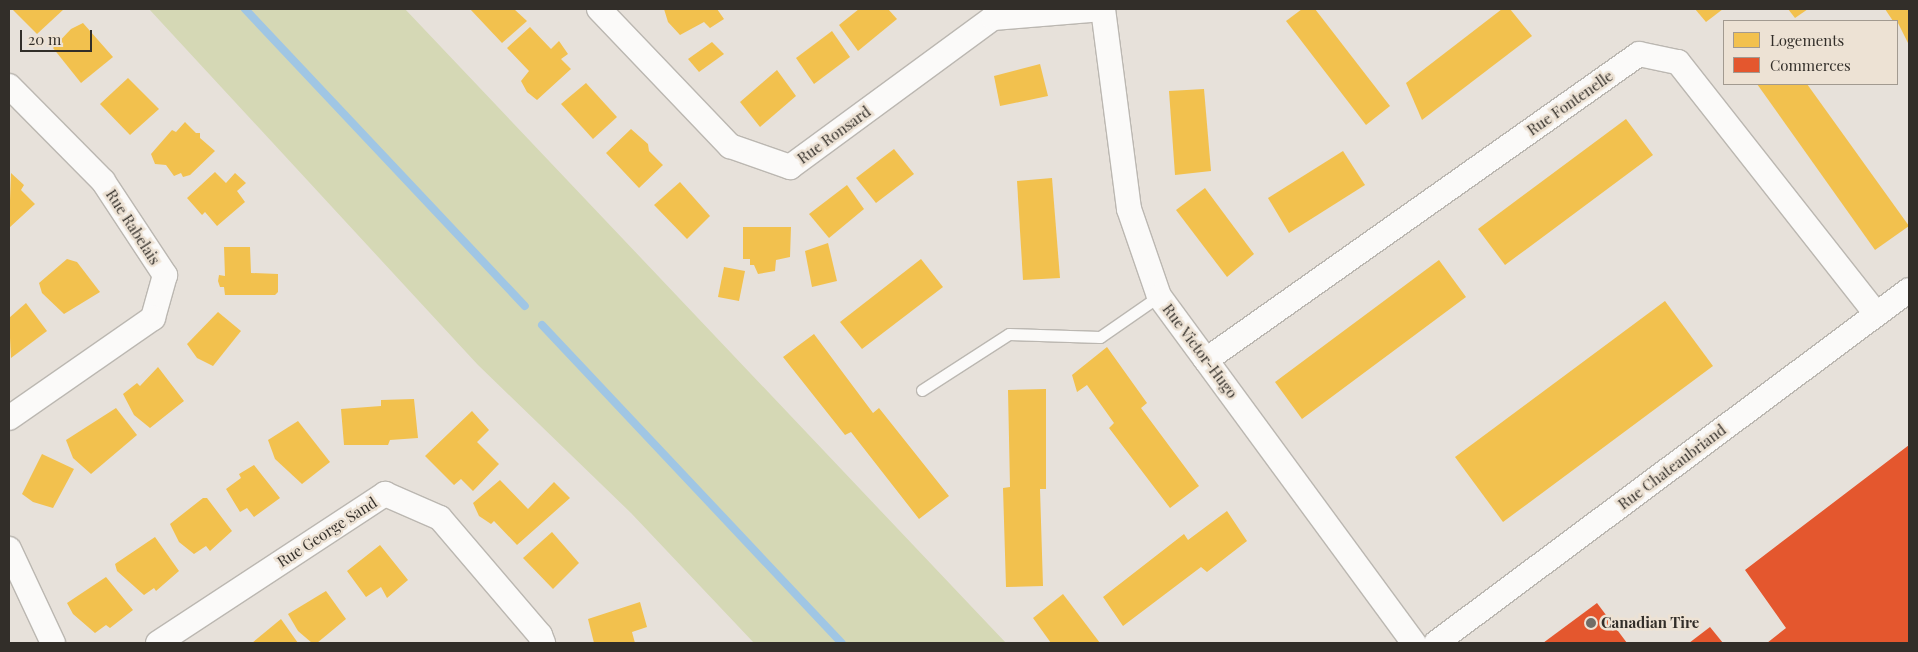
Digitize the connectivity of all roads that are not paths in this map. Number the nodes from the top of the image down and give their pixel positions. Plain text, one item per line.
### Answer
1 (599, 9) edge
2 (1104, 9) edge
3 (9, 86) edge
4 (1909, 290) edge
5 (1159, 296) junction
6 (1876, 314) junction
7 (1206, 360) junction
8 (922, 390) dead end
9 (9, 418) edge
10 (9, 549) edge
11 (53, 643) edge
12 (158, 643) edge
13 (543, 643) edge
14 (1414, 643) edge
15 (1436, 643) edge

1 - 2 street, Rue Ronsard
2 - 5 street, Rue Victor-Hugo
3 - 9 street, Rue Rabelais
4 - 6 street, Rue Chateaubriand
5 - 7 street, Rue Victor-Hugo
5 - 8 lane
6 - 7 street, Rue Fontenelle
6 - 15 street, Rue Chateaubriand
7 - 14 street, Rue Victor-Hugo
10 - 11 street
12 - 13 street, Rue George Sand

